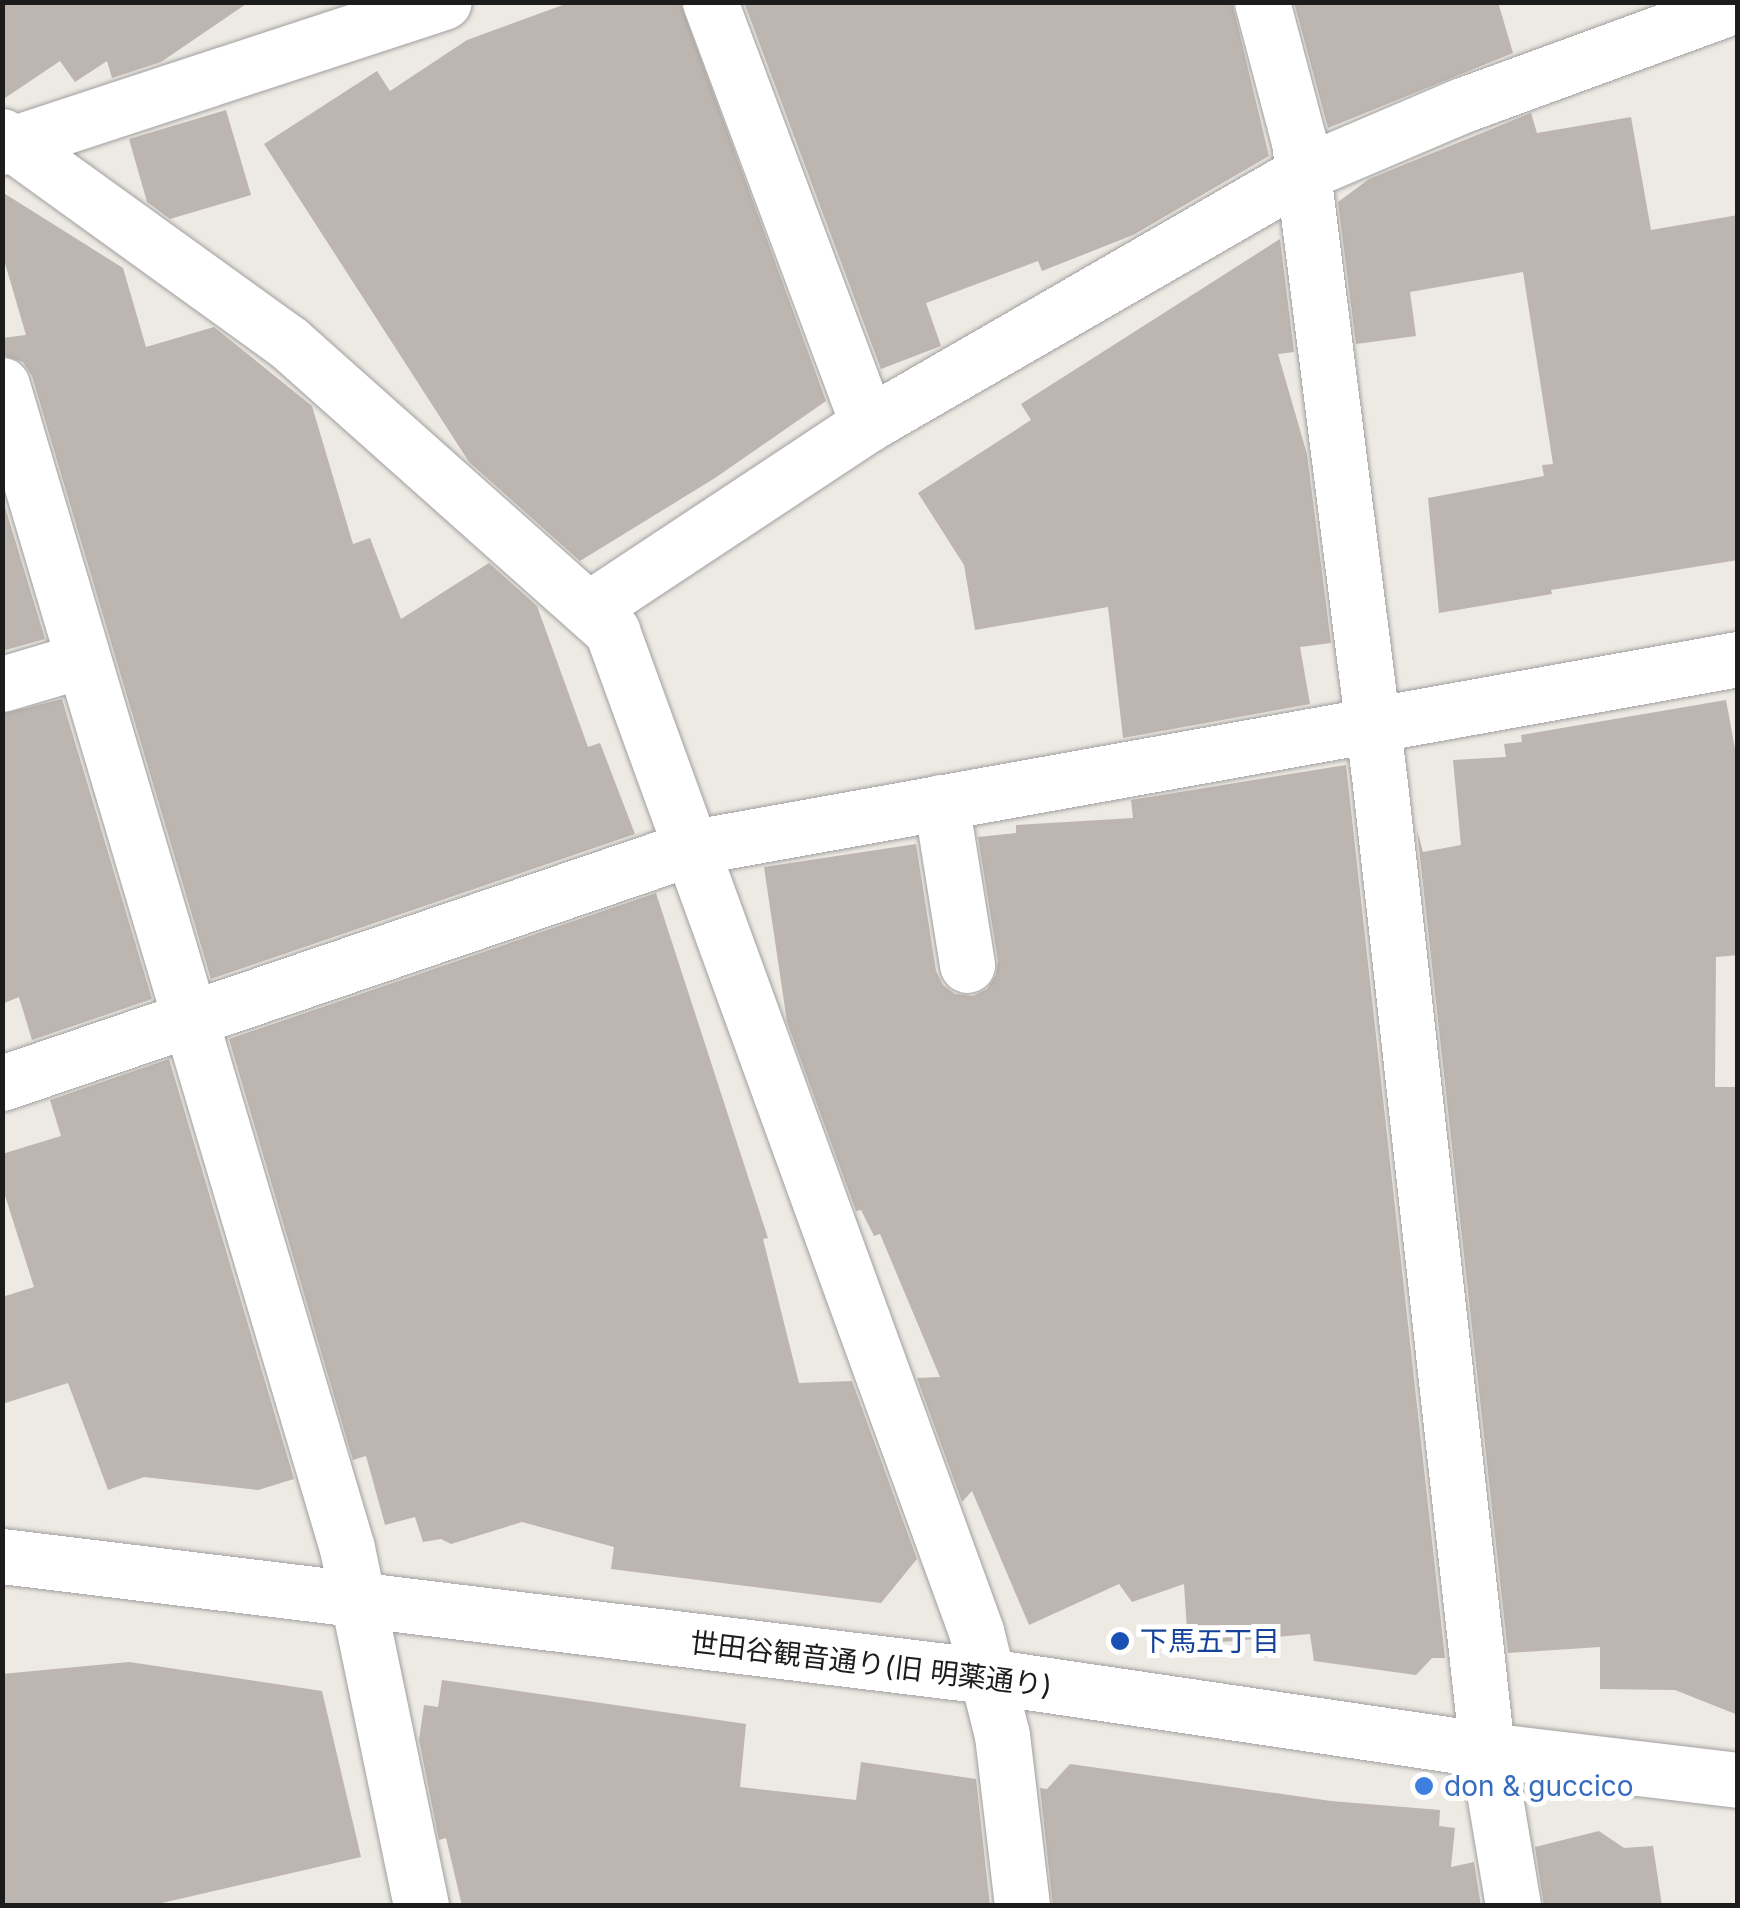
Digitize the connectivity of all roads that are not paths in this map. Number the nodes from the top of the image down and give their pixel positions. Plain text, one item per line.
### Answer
1 (444, 2) edge
2 (710, 2) edge
3 (1262, 2) edge
4 (1738, 4) edge
5 (343, 18) edge
6 (6, 142) edge
7 (1303, 173) junction
8 (2, 385) edge
9 (868, 424) junction
10 (590, 608) junction
11 (1738, 659) edge
12 (83, 660) junction
13 (2, 684) edge
14 (1370, 723) junction
15 (941, 802) junction
16 (694, 847) junction
17 (967, 965) dead end
18 (190, 1018) junction
19 (2, 1082) edge
20 (2, 1556) edge
21 (355, 1602) junction
22 (986, 1676) junction
23 (1487, 1750) junction
24 (1738, 1780) edge
25 (421, 1906) edge
26 (1022, 1906) edge
27 (1513, 1906) edge

1 - 5 street
2 - 9 street
3 - 7 street
4 - 7 street
5 - 6 street
6 - 10 street
7 - 9 street
7 - 14 street
8 - 12 street
9 - 10 street
10 - 16 street
11 - 14 street
12 - 13 street
12 - 18 street
14 - 15 street
14 - 23 street
15 - 16 street
15 - 17 street
16 - 18 street
16 - 22 street
18 - 19 street
18 - 21 street
20 - 21 street, 世田谷観音通り(旧 明薬通り)
21 - 22 street, 世田谷観音通り(旧 明薬通り)
21 - 25 street
22 - 23 street, 世田谷観音通り(旧 明薬通り)
22 - 26 street
23 - 24 street, 世田谷観音通り(旧 明薬通り)
23 - 27 street

